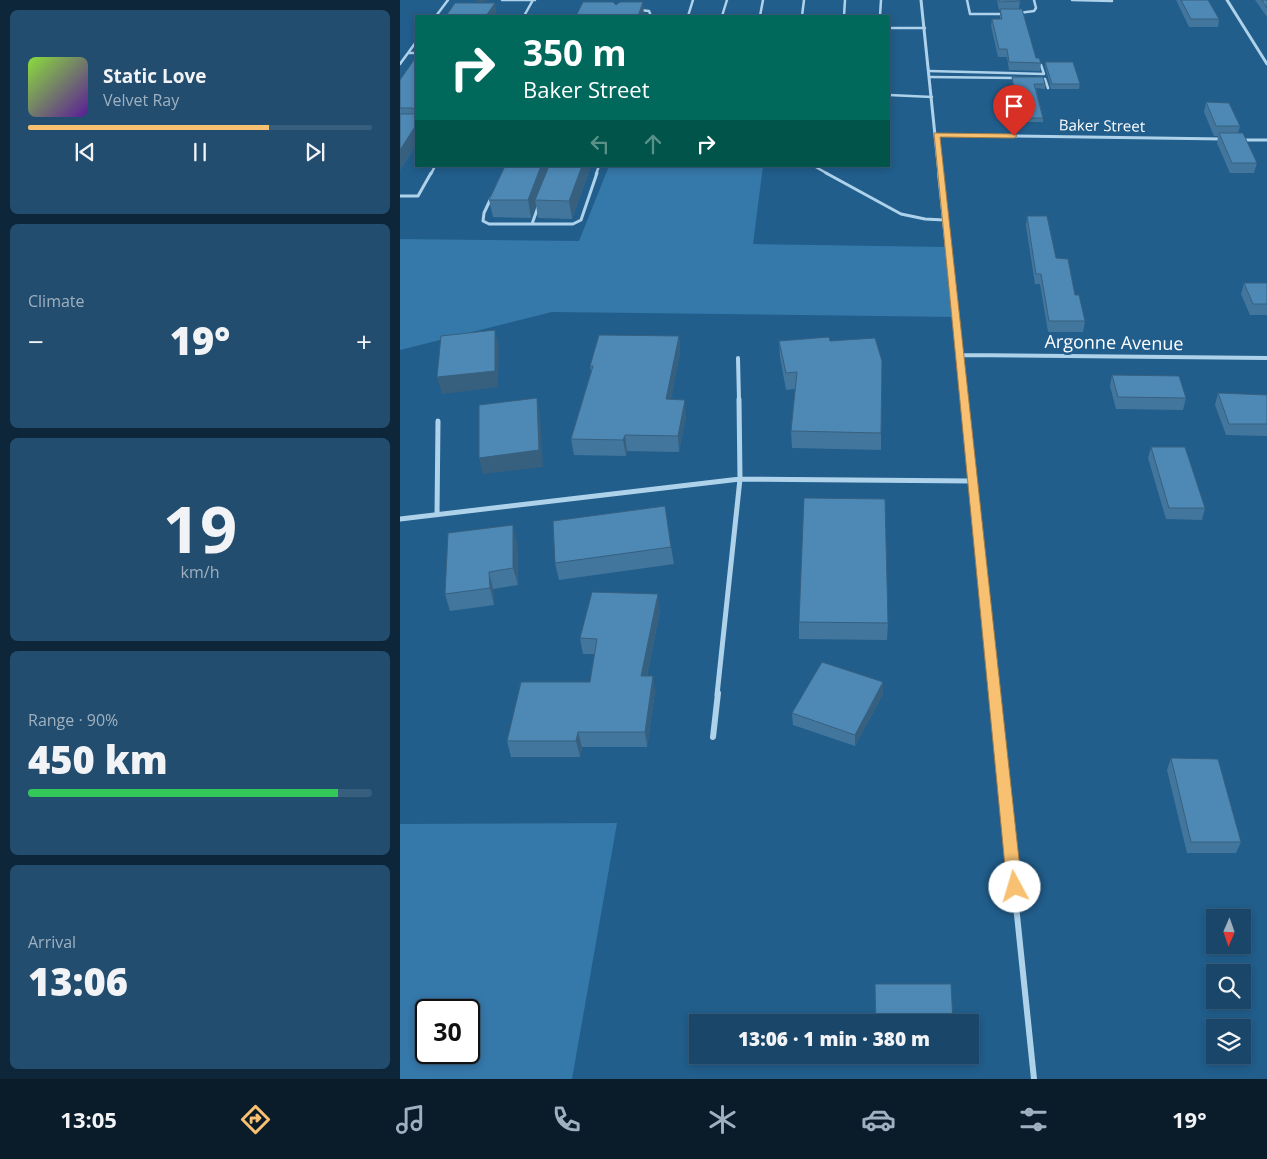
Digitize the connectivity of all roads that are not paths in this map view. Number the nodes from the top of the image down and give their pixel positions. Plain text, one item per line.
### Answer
1 (448, 0) edge
2 (502, 0) edge
3 (534, 0) edge
4 (693, 0) edge
5 (727, 0) edge
6 (763, 0) edge
7 (804, 0) edge
8 (845, 0) edge
9 (881, 0) edge
10 (921, 0) edge
11 (967, 0) edge
12 (1034, 0) edge
13 (1072, 0) edge
14 (1227, 0) edge
15 (1112, 1) edge
16 (637, 10) edge
17 (1005, 14) edge
18 (1015, 14) edge
19 (437, 15) edge
20 (525, 15) edge
21 (651, 15) edge
22 (688, 15) edge
23 (722, 15) edge
24 (760, 15) edge
25 (802, 15) edge
26 (844, 15) edge
27 (880, 15) edge
28 (890, 28) edge
29 (924, 28) junction
30 (415, 43) edge
31 (408, 53) junction
32 (415, 53) edge
33 (400, 64) edge
34 (1267, 64) edge
35 (1041, 65) edge
36 (929, 71) junction
37 (1044, 74) junction
38 (930, 77) junction
39 (1017, 78) edge
40 (1036, 79) edge
41 (1045, 79) junction
42 (1048, 88) dead end
43 (890, 96) edge
44 (932, 97) junction
45 (936, 135) junction
46 (1228, 140) edge
47 (1238, 140) edge
48 (1267, 140) edge
49 (434, 167) edge
50 (600, 167) edge
51 (816, 167) edge
52 (400, 196) edge
53 (492, 198) edge
54 (542, 199) edge
55 (944, 220) junction
56 (532, 224) junction
57 (960, 355) junction
58 (738, 358) dead end
59 (1267, 358) edge
60 (438, 421) dead end
61 (740, 479) junction
62 (973, 481) junction
63 (438, 515) junction
64 (400, 519) edge
65 (713, 737) dead end
66 (1034, 1079) edge

1 - 19 lane
2 - 3 lane
3 - 20 lane
4 - 22 lane
5 - 23 lane
6 - 24 lane
7 - 25 lane
8 - 26 lane
9 - 27 lane
10 - 29 street
11 - 17 lane
12 - 18 lane
13 - 15 lane
14 - 34 street
16 - 21 lane
28 - 29 lane
29 - 36 street
30 - 31 lane
31 - 32 lane
31 - 33 lane
35 - 37 lane
36 - 37 lane
36 - 38 street
37 - 41 lane
38 - 39 lane
38 - 44 street
40 - 41 lane
41 - 42 lane
43 - 44 lane
44 - 45 street
45 - 46 street, Baker Street
45 - 55 street
47 - 48 street
49 - 52 lane
50 - 56 lane
51 - 55 lane
53 - 56 lane
54 - 56 lane
55 - 57 street
57 - 59 street, Argonne Avenue
57 - 62 street
58 - 61 street
60 - 63 street
61 - 62 street
61 - 63 street
61 - 65 street
62 - 66 street
63 - 64 street

